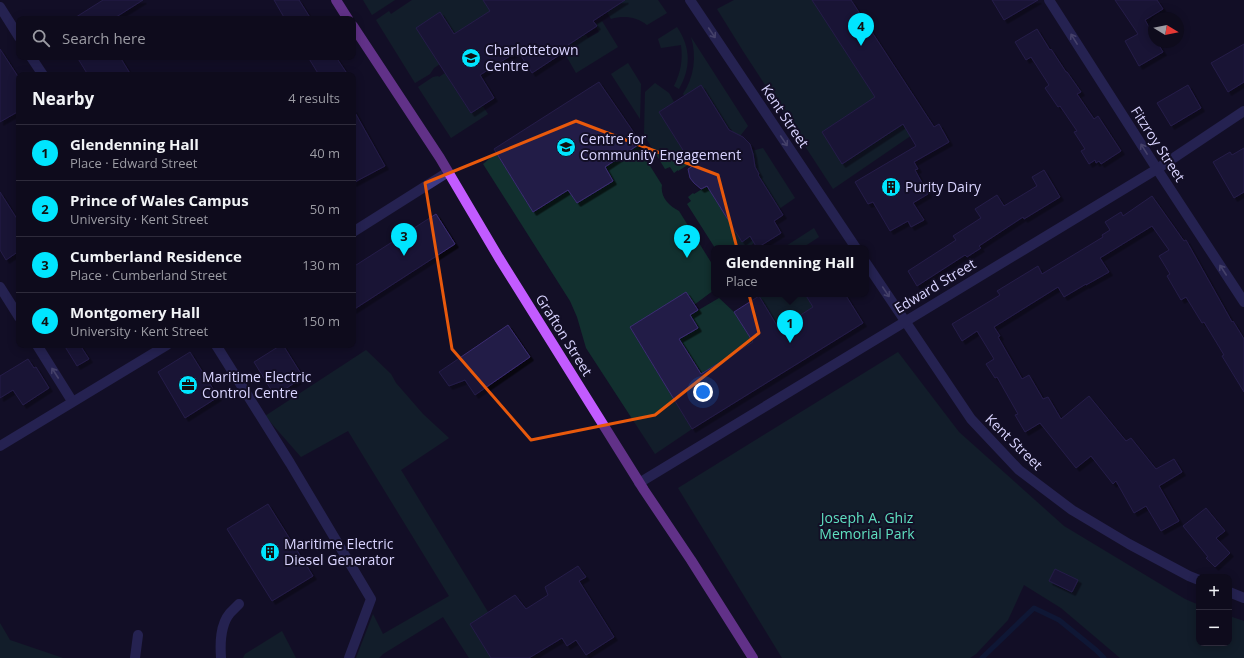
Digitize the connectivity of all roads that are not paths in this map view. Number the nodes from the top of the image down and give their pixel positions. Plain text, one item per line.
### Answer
1 (4, 0) edge
2 (336, 0) edge
3 (1049, 0) edge
4 (695, 2) edge
5 (0, 3) edge
6 (0, 7) edge
7 (346, 16) edge
8 (356, 31) edge
9 (16, 32) edge
10 (33, 60) edge
11 (41, 72) edge
12 (1244, 111) edge
13 (1157, 169) junction
14 (448, 172) junction
15 (356, 230) edge
16 (854, 245) edge
17 (869, 267) edge
18 (0, 287) edge
19 (1243, 298) edge
20 (16, 312) edge
21 (905, 321) junction
22 (39, 348) edge
23 (162, 348) edge
24 (218, 348) edge
25 (72, 402) junction
26 (0, 446) edge
27 (639, 483) junction
28 (1196, 579) edge
29 (1232, 593) edge
30 (1244, 598) edge
31 (240, 604) dead end
32 (138, 635) dead end
33 (135, 658) edge
34 (221, 658) edge
35 (349, 658) edge
36 (753, 658) edge

1 - 5 street
2 - 7 main road
13 -> 3 street, Fitzroy Street
4 -> 16 street, Kent Street
6 - 9 street
8 - 14 main road, Grafton Street
10 - 11 street
12 - 13 street, Edward Street
19 -> 13 street, Fitzroy Street
13 - 21 street, Edward Street
14 - 15 street
14 - 27 main road, Grafton Street
17 -> 21 street, Kent Street
18 - 20 street
21 - 27 street, Edward Street
21 - 28 street, Kent Street
25 -> 22 street
23 - 25 street
24 - 35 street
25 - 26 street
27 - 36 main road, Grafton Street
29 - 30 street
31 - 34 street
32 - 33 street

